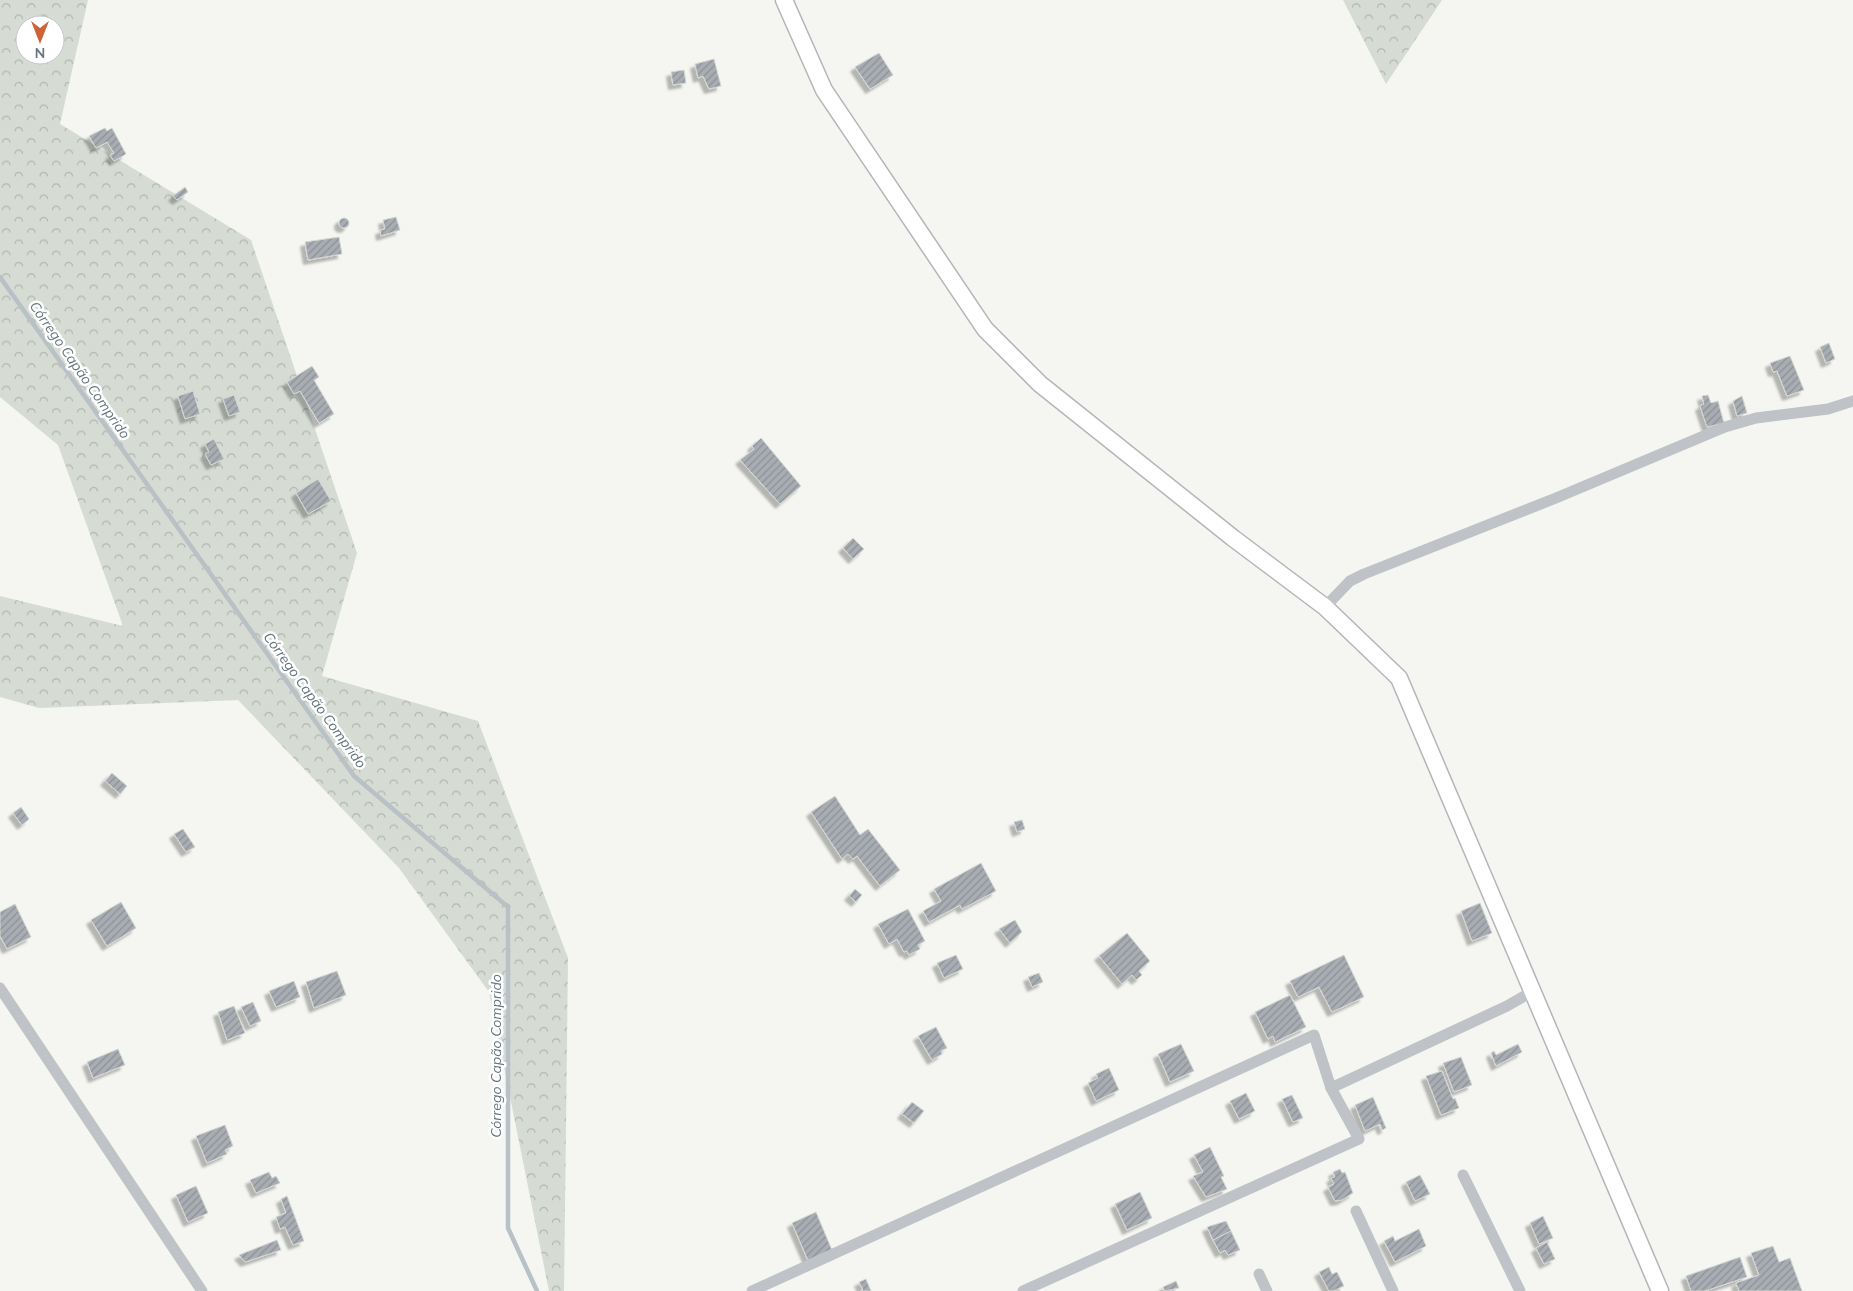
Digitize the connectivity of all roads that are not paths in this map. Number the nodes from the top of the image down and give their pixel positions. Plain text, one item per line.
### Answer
1 (784, 0) edge
2 (1853, 401) edge
3 (1325, 607) junction
4 (0, 988) edge
5 (1533, 991) junction
6 (1331, 1088) junction
7 (1463, 1175) dead end
8 (1356, 1211) dead end
9 (1259, 1274) dead end
10 (202, 1291) edge
11 (752, 1291) edge
12 (1024, 1291) edge
13 (1267, 1291) edge
14 (1393, 1291) edge
15 (1520, 1291) edge
16 (1660, 1291) edge

1 - 3 street
2 - 3 street
3 - 5 street
4 - 10 street
5 - 6 street
5 - 16 street
6 - 11 street
6 - 12 street
7 - 15 street
8 - 14 street
9 - 13 street

